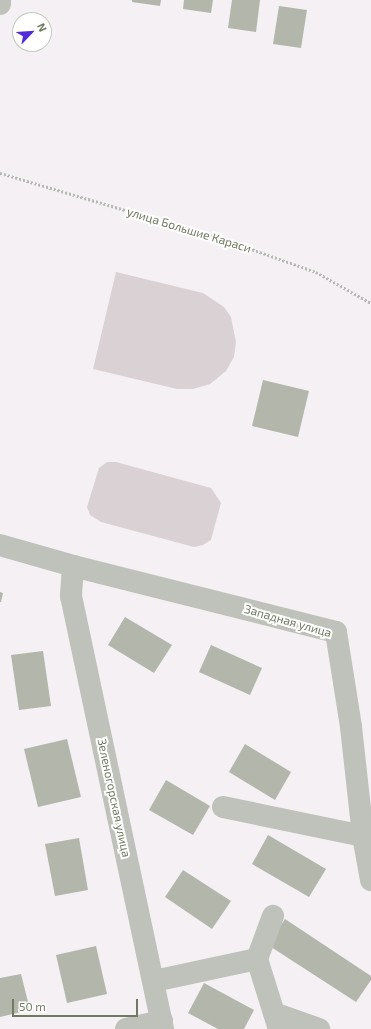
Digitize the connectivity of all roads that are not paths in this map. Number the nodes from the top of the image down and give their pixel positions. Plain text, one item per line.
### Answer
1 (0, 0) edge
2 (0, 4) edge
3 (0, 546) edge
4 (73, 566) junction
5 (223, 808) dead end
6 (363, 836) junction
7 (371, 880) edge
8 (273, 916) dead end
9 (257, 959) junction
10 (154, 982) junction
11 (277, 1021) edge
12 (163, 1025) edge
13 (126, 1029) edge
14 (319, 1029) edge

1 - 2 street
3 - 4 street, Западная улица
4 - 6 street, Западная улица
4 - 10 street, Зеленогорская улица
5 - 6 street
6 - 7 street, Западная улица
8 - 9 street
9 - 10 street
9 - 11 street
10 - 12 street, Зеленогорская улица
11 - 14 street
12 - 13 street

